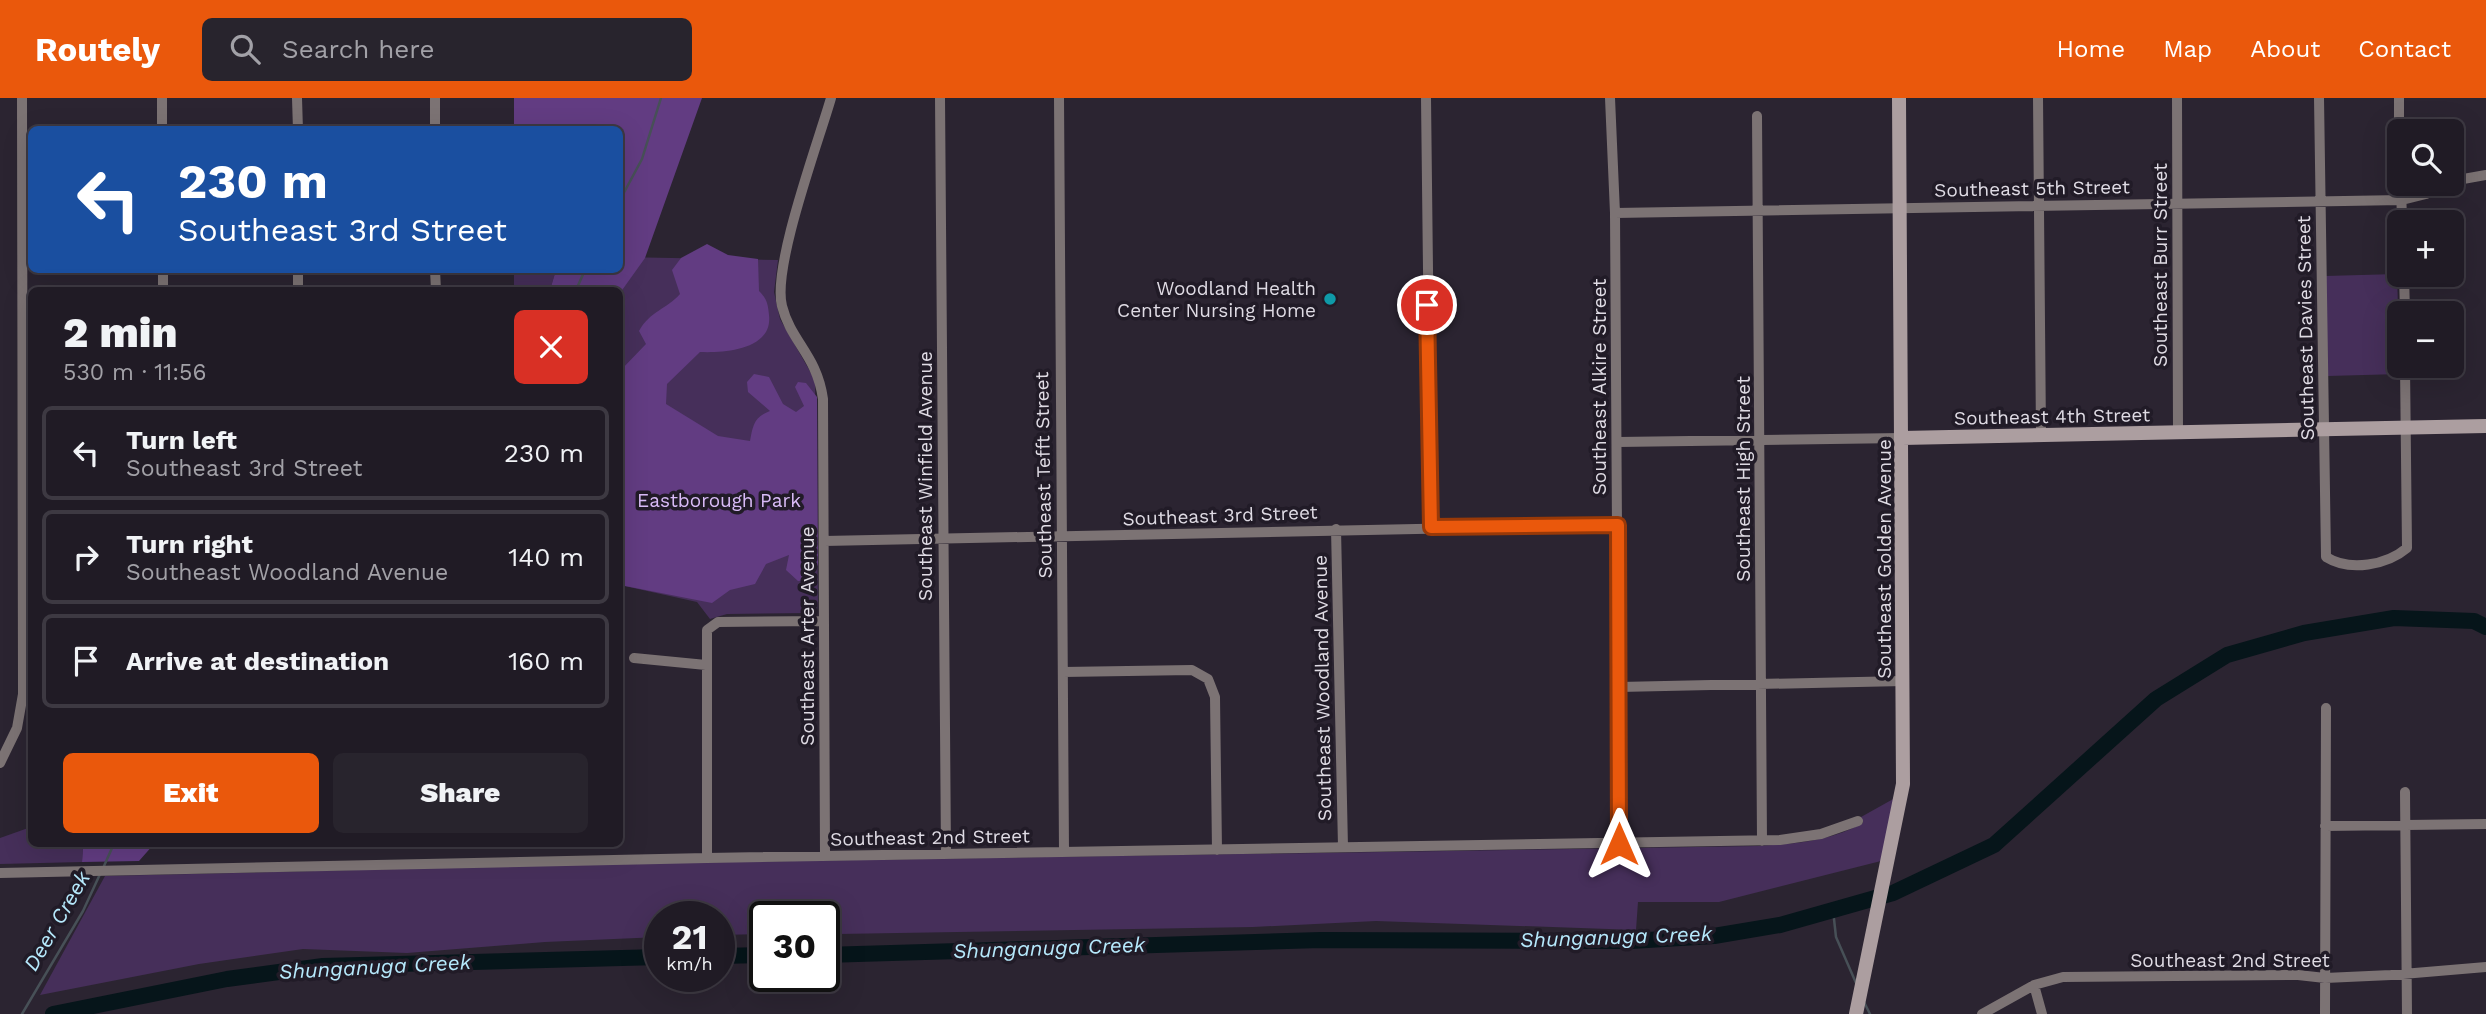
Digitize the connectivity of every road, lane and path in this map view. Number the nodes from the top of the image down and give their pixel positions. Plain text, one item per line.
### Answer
1 (22, 98) edge
2 (162, 98) edge
3 (297, 98) edge
4 (435, 98) edge
5 (831, 98) edge
6 (940, 98) edge
7 (1059, 98) edge
8 (1426, 98) edge
9 (1610, 98) edge
10 (1899, 98) edge
11 (2038, 98) edge
12 (2177, 98) edge
13 (2319, 98) edge
14 (2399, 98) edge
15 (1757, 116) dead end
16 (2399, 119) edge
17 (162, 126) edge
18 (298, 126) edge
19 (435, 126) edge
20 (2486, 175) edge
21 (2464, 179) edge
22 (2402, 196) edge
23 (2418, 196) edge
24 (2402, 200) junction
25 (2319, 201) junction
26 (2178, 203) junction
27 (2039, 205) junction
28 (1900, 208) junction
29 (2402, 210) edge
30 (1759, 211) junction
31 (1615, 212) junction
32 (27, 270) edge
33 (2405, 378) edge
34 (2486, 426) edge
35 (2405, 427) junction
36 (2324, 429) junction
37 (2178, 432) junction
38 (2041, 435) junction
39 (1902, 438) junction
40 (1760, 440) junction
41 (1618, 442) junction
42 (1618, 525) junction
43 (1431, 527) junction
44 (1336, 529) junction
45 (1062, 538) junction
46 (943, 540) junction
47 (824, 541) junction
48 (27, 573) edge
49 (824, 621) junction
50 (634, 658) dead end
51 (706, 665) junction
52 (1063, 672) junction
53 (1904, 681) junction
54 (1762, 683) junction
55 (1619, 687) junction
56 (2326, 708) dead end
57 (0, 763) edge
58 (2404, 792) dead end
59 (1858, 821) dead end
60 (2486, 824) edge
61 (2405, 825) junction
62 (2325, 826) junction
63 (1762, 841) junction
64 (1619, 844) junction
65 (1343, 847) junction
66 (1217, 850) junction
67 (1064, 852) junction
68 (946, 854) junction
69 (825, 856) junction
70 (706, 858) junction
71 (0, 873) edge
72 (2486, 967) edge
73 (2407, 974) junction
74 (2325, 978) junction
75 (2034, 985) junction
76 (1856, 1014) edge
77 (1982, 1014) edge
78 (2042, 1014) edge
79 (2325, 1014) edge
80 (2407, 1014) edge

1 - 32 street
2 - 17 street
3 - 18 street
4 - 19 street
5 - 47 street, Southeast Arter Avenue
6 - 46 street, Southeast Winfield Avenue
7 - 45 street, Southeast Tefft Street
8 - 43 street
9 - 31 street, Southeast Alkire Street
10 - 28 street, Southeast Golden Avenue
11 - 27 street
12 - 26 street, Southeast Burr Street
13 - 25 street, Southeast Davies Street
14 - 16 street
15 - 30 street, Southeast High Street
20 - 21 street
22 - 24 street
23 - 24 street, Southeast 5th Street
24 - 25 street, Southeast 5th Street
24 - 29 street
25 - 26 street, Southeast 5th Street
25 - 36 street, Southeast Davies Street
26 - 27 street, Southeast 5th Street
26 - 37 street, Southeast Burr Street
27 - 28 street, Southeast 5th Street
27 - 38 street
28 - 30 street, Southeast 5th Street
28 - 39 street, Southeast Golden Avenue
30 - 31 street, Southeast 5th Street
30 - 40 street, Southeast High Street
31 - 41 street, Southeast Alkire Street
32 - 48 street
33 - 35 street
34 - 35 street, Southeast 4th Street
35 - 36 street, Southeast 4th Street
35 - 36 street, Southeast Davies Street
36 - 37 street, Southeast 4th Street
37 - 38 street, Southeast 4th Street
38 - 39 street, Southeast 4th Street
39 - 40 street, Southeast 4th Street
39 - 53 street, Southeast Golden Avenue
40 - 41 street, Southeast 4th Street
40 - 54 street, Southeast High Street
41 - 42 street, Southeast Alkire Street
42 - 43 street, Southeast 3rd Street
42 - 55 street, Southeast Alkire Street
43 - 44 street, Southeast 3rd Street
44 - 45 street, Southeast 3rd Street
44 - 65 street, Southeast Woodland Avenue
45 - 46 street, Southeast 3rd Street
45 - 52 street, Southeast Tefft Street
46 - 47 street, Southeast 3rd Street
46 - 68 street, Southeast Winfield Avenue
47 - 49 street, Southeast Arter Avenue
48 - 57 street
49 - 51 street
49 - 69 street, Southeast Arter Avenue
50 - 51 street
51 - 70 street
52 - 66 street
52 - 67 street, Southeast Tefft Street
53 - 54 street
53 - 76 street, Southeast Golden Avenue
54 - 55 street
54 - 63 street, Southeast High Street
55 - 64 street, Southeast Alkire Street
56 - 62 street
58 - 61 street
59 - 63 street, Southeast 2nd Street
60 - 61 street
61 - 62 street
61 - 73 street
62 - 74 street
63 - 64 street, Southeast 2nd Street
64 - 65 street, Southeast 2nd Street
65 - 66 street, Southeast 2nd Street
66 - 67 street, Southeast 2nd Street
67 - 68 street, Southeast 2nd Street
68 - 69 street, Southeast 2nd Street
69 - 70 street, Southeast 2nd Street
70 - 71 street, Southeast 2nd Street
72 - 73 street, Southeast 2nd Street
73 - 74 street, Southeast 2nd Street
73 - 80 street
74 - 75 street, Southeast 2nd Street
74 - 79 street
75 - 77 street, Southeast 2nd Street
75 - 78 street

